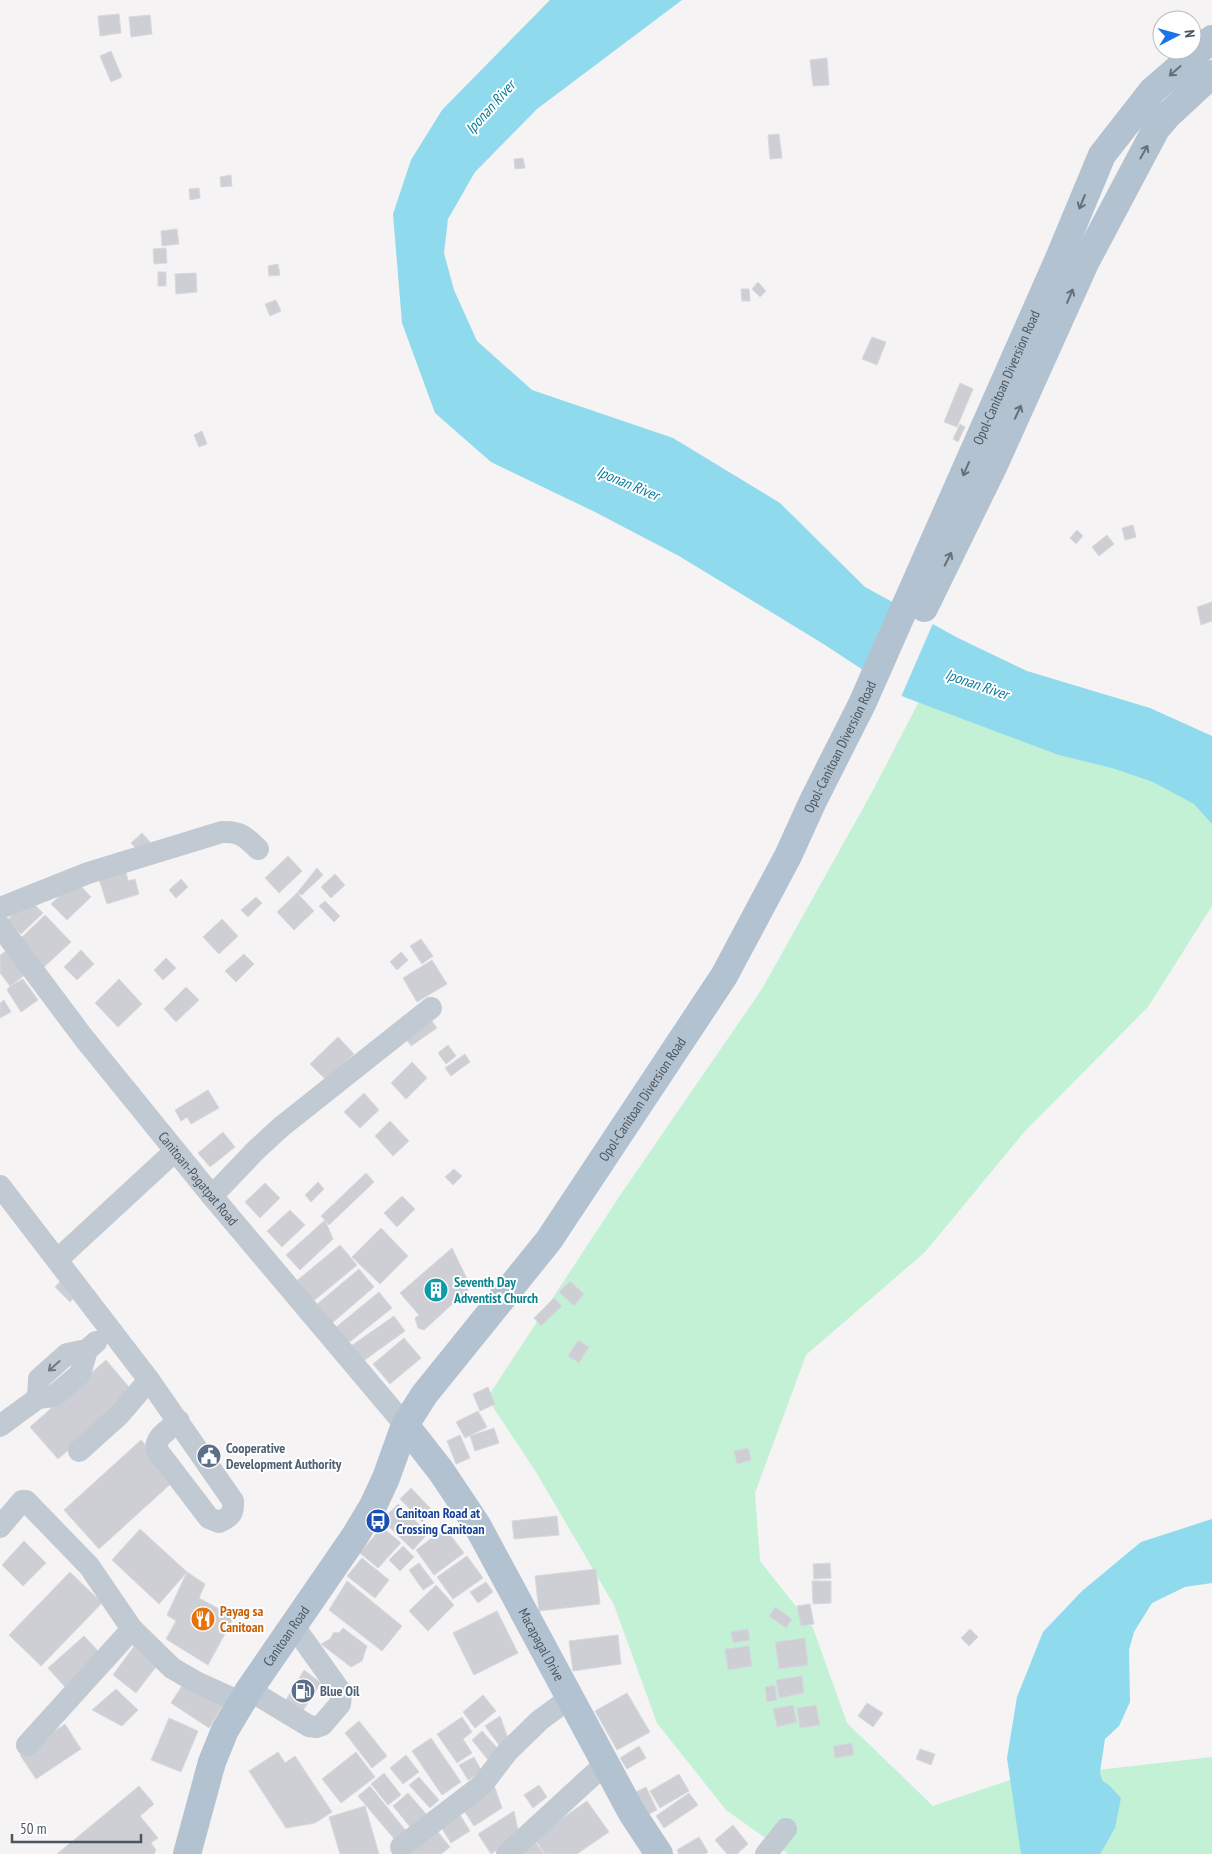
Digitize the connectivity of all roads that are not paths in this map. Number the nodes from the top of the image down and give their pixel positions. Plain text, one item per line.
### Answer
1 (1212, 39) edge
2 (1212, 74) edge
3 (918, 599) junction
4 (877, 670) junction
5 (258, 849) dead end
6 (0, 908) edge
7 (0, 926) edge
8 (432, 1008) dead end
9 (175, 1151) junction
10 (2, 1192) edge
11 (212, 1196) junction
12 (57, 1260) junction
13 (110, 1329) junction
14 (149, 1380) junction
15 (179, 1421) dead end
16 (0, 1426) edge
17 (411, 1432) junction
18 (79, 1451) dead end
19 (0, 1527) edge
20 (293, 1625) junction
21 (132, 1629) junction
22 (244, 1696) junction
23 (570, 1698) junction
24 (27, 1745) dead end
25 (605, 1764) junction
26 (786, 1829) dead end
27 (400, 1847) dead end
28 (187, 1854) edge
29 (506, 1854) edge
30 (659, 1854) edge
31 (766, 1854) edge

1 -> 3 main road, Opol-Canitoan Diversion Road
3 -> 2 main road, Opol-Canitoan Diversion Road
3 - 4 main road, Opol-Canitoan Diversion Road
3 - 4 main road, Opol-Canitoan Diversion Road
4 - 17 main road, Opol-Canitoan Diversion Road
5 - 6 street
7 - 9 street, Canitoan-Pagatpat Road
8 - 11 street
9 - 11 street, Canitoan-Pagatpat Road
9 - 12 street
10 - 12 street
11 - 17 street, Canitoan-Pagatpat Road
12 - 13 street
13 - 14 street
13 - 16 street
14 - 15 street
14 - 18 street
17 - 20 main road, Canitoan Road
17 - 23 main road, Macapagal Drive
19 - 21 street
20 - 22 main road, Canitoan Road
20 - 22 street
21 - 22 street
21 - 24 street
22 - 28 main road, Canitoan Road
23 - 25 main road, Macapagal Drive
23 - 27 street
25 - 29 street
25 - 30 main road, Macapagal Drive
26 - 31 street

